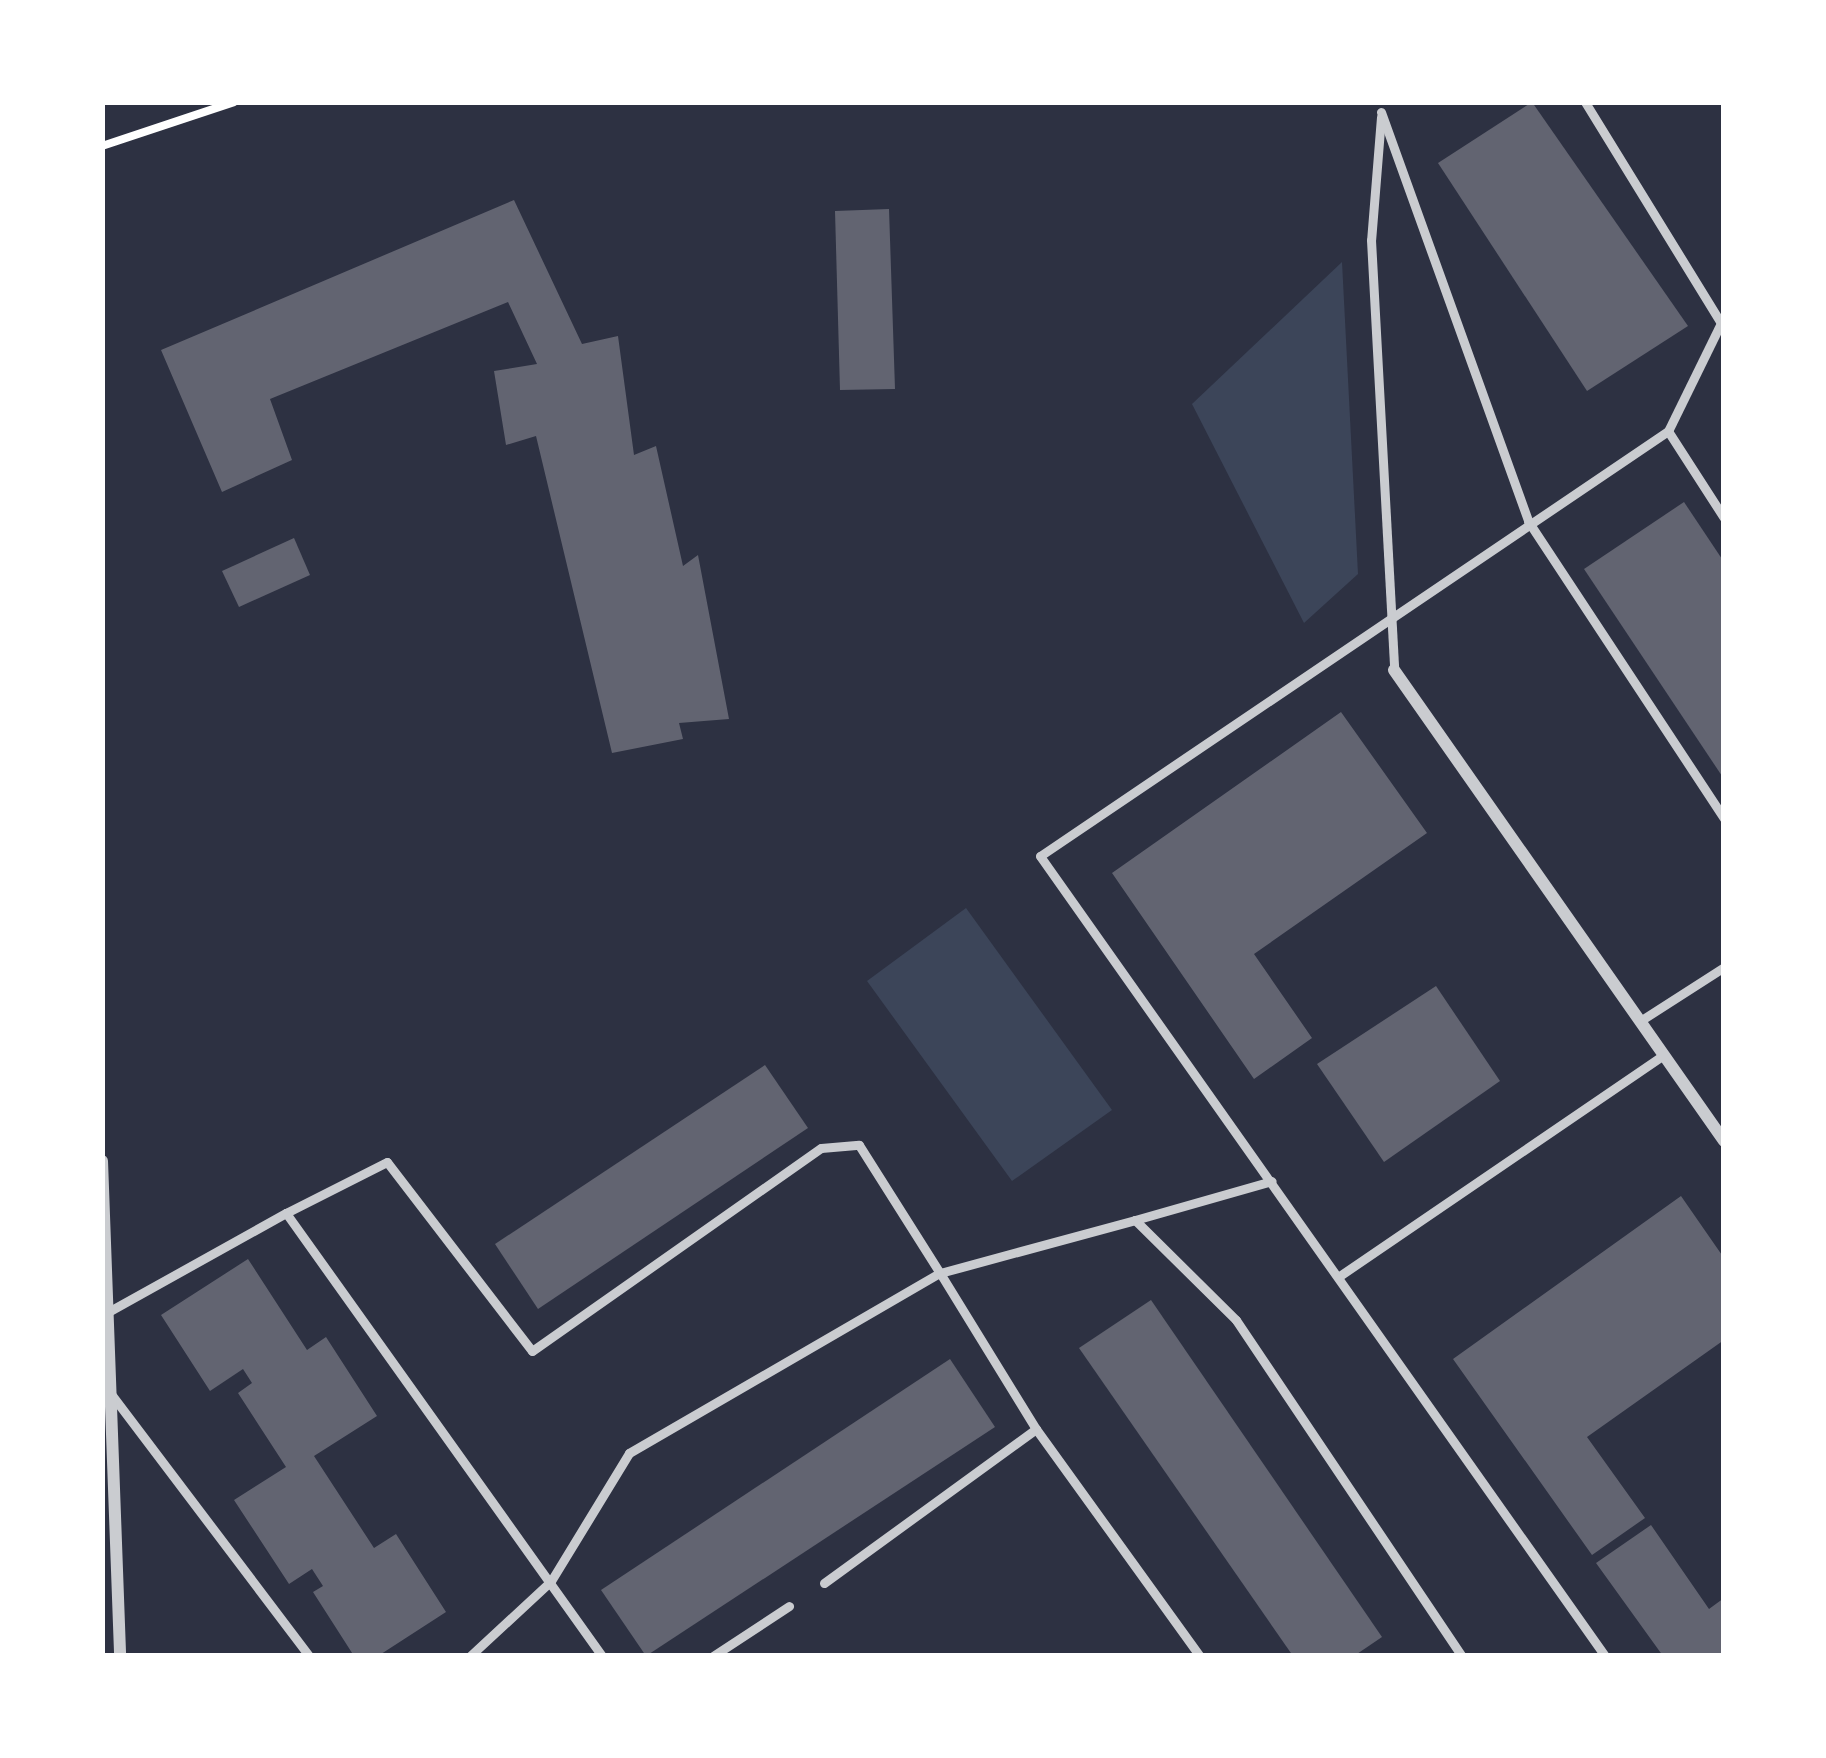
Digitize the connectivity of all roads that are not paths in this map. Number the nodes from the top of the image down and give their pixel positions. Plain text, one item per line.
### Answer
1 (1585, 102) edge
2 (1385, 107) edge
3 (1668, 431) junction
4 (1724, 518) edge
5 (1528, 521) junction
6 (1391, 616) junction
7 (1394, 670) joint
8 (1724, 818) edge
9 (1724, 967) edge
10 (1640, 1021) junction
11 (1664, 1055) junction
12 (1724, 1141) edge
13 (102, 1161) edge
14 (102, 1176) edge
15 (1272, 1181) junction
16 (286, 1213) junction
17 (1135, 1220) junction
18 (940, 1273) junction
19 (1337, 1277) junction
20 (108, 1312) junction
21 (111, 1394) junction
22 (1036, 1429) junction
23 (551, 1582) junction
24 (824, 1583) dead end
25 (788, 1606) dead end
26 (120, 1656) edge
27 (309, 1656) edge
28 (470, 1656) edge
29 (602, 1656) edge
30 (713, 1656) edge
31 (1200, 1656) edge
32 (1462, 1656) edge
33 (1605, 1656) edge

1 - 3 lane
2 - 5 lane
2 - 6 lane
3 - 4 lane
3 - 5 lane
5 - 6 lane
5 - 8 lane
6 - 7 lane
6 - 15 lane
7 - 10 street
9 - 10 lane
10 - 11 street
11 - 12 street
11 - 19 lane
13 - 14 street
14 - 20 street
15 - 17 lane
15 - 19 lane
16 - 18 lane
16 - 20 lane
16 - 23 lane
17 - 18 lane
17 - 32 lane
18 - 22 lane
18 - 23 lane
19 - 33 lane
20 - 21 street
21 - 26 street
21 - 27 lane
22 - 24 lane
22 - 31 lane
23 - 28 lane
23 - 29 lane
25 - 30 lane

